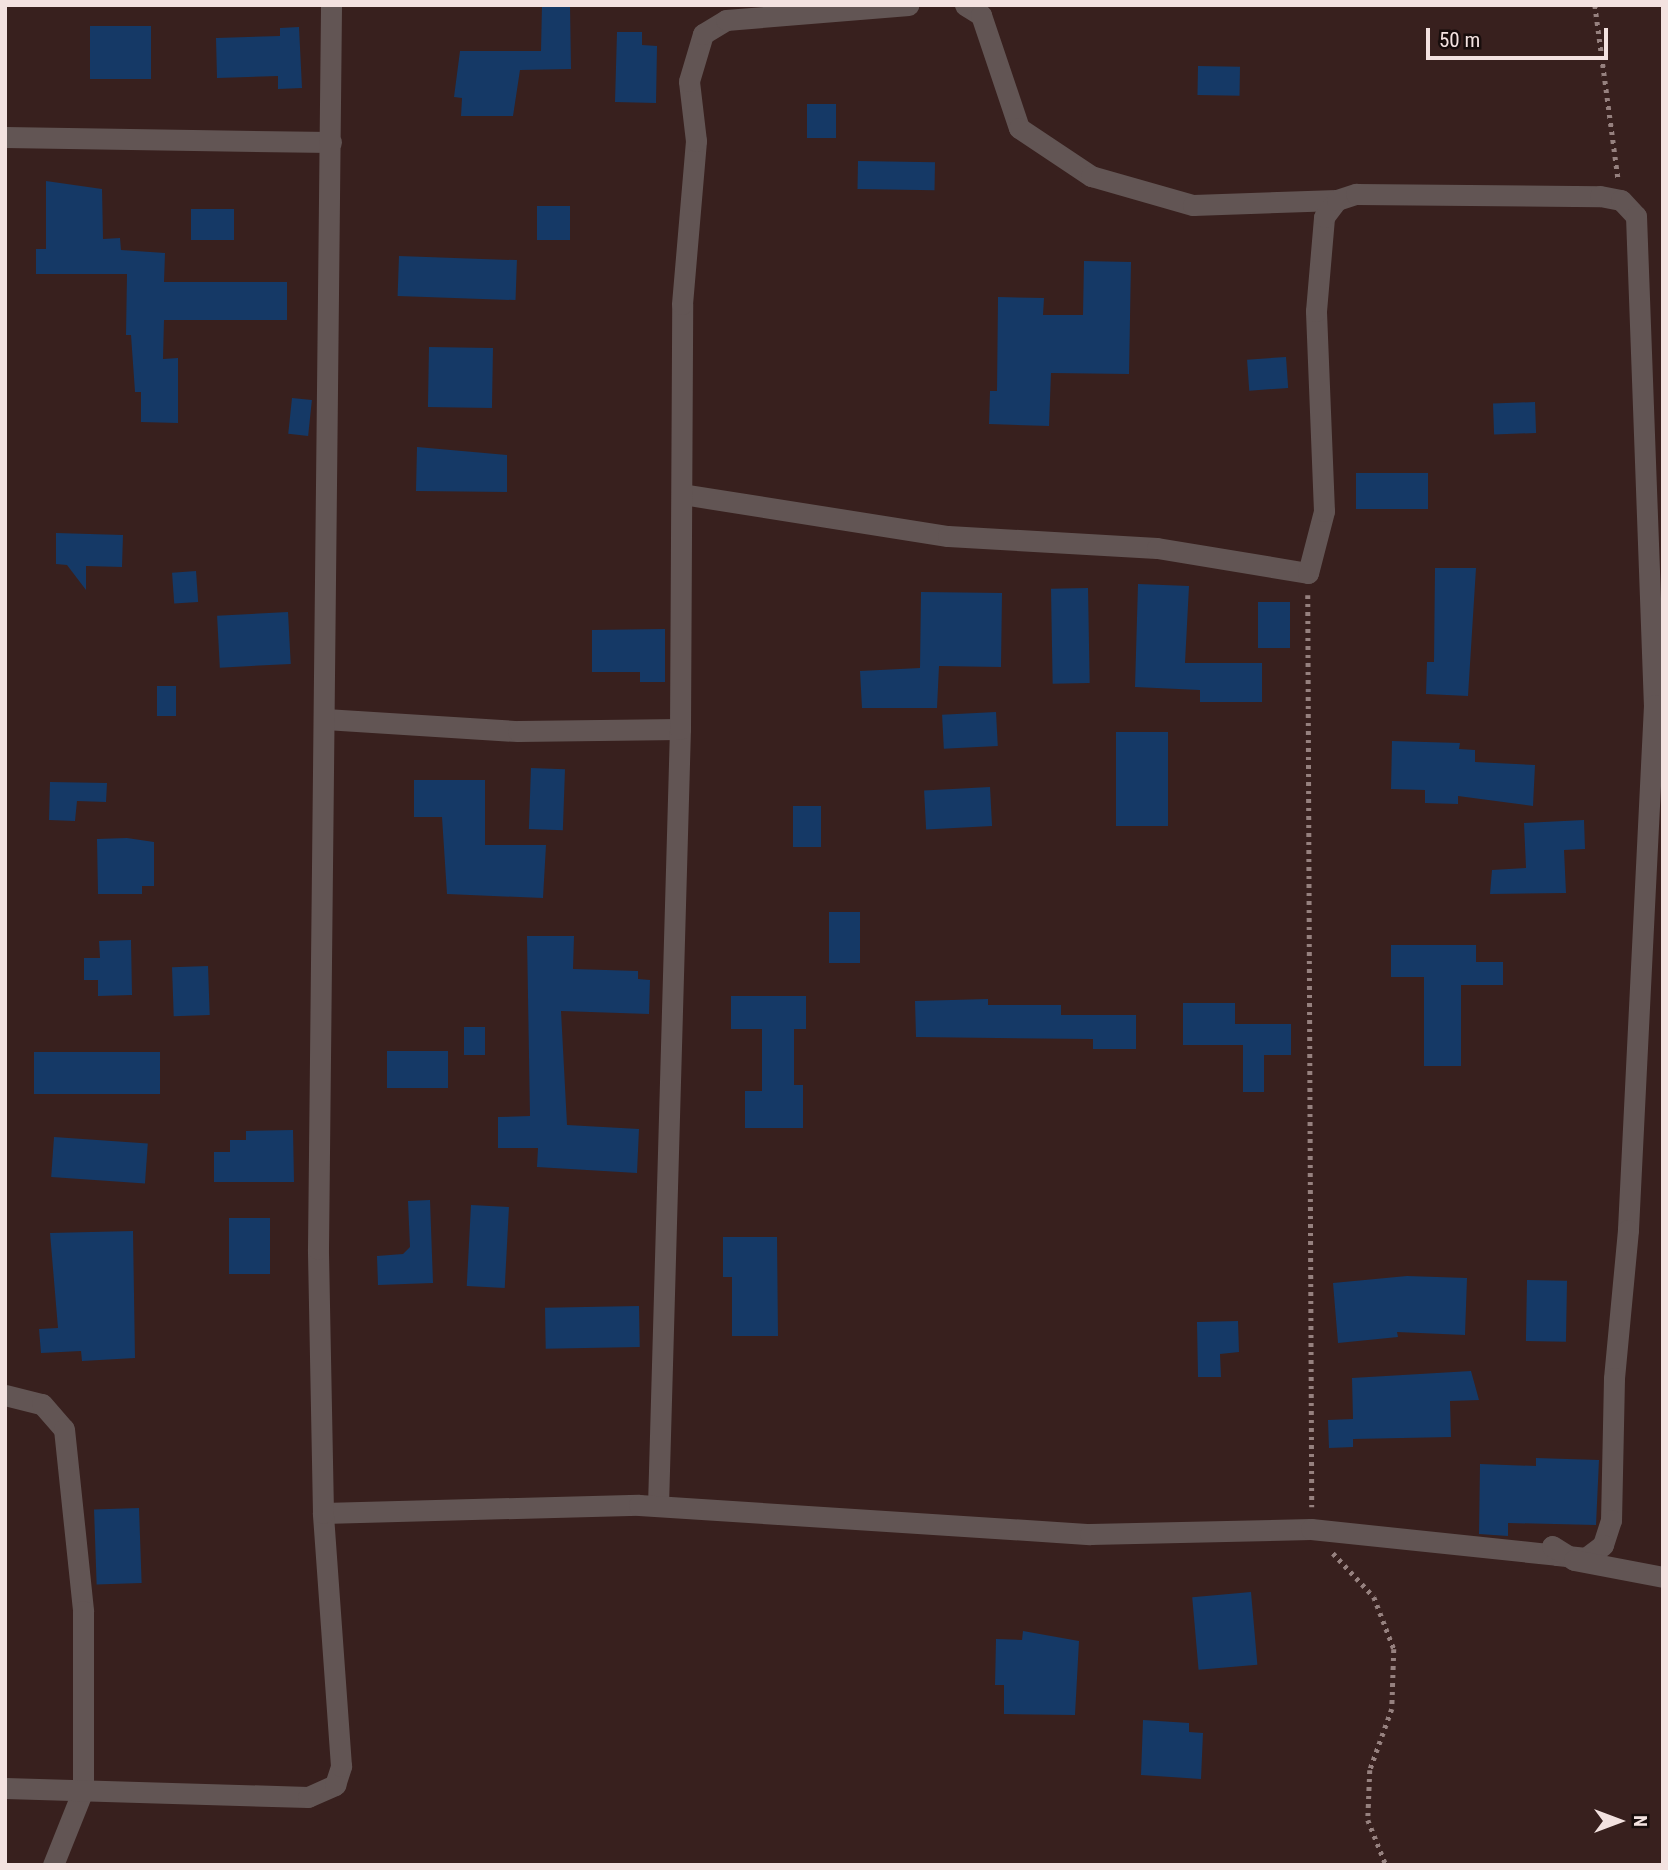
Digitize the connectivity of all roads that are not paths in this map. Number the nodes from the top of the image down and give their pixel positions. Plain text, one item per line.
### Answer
1 (331, 5) edge
2 (908, 5) edge
3 (976, 9) edge
4 (728, 13) edge
5 (5, 137) edge
6 (331, 142) junction
7 (1337, 200) junction
8 (682, 494) junction
9 (325, 719) junction
10 (680, 729) junction
11 (5, 1395) edge
12 (658, 1506) junction
13 (323, 1513) junction
14 (1560, 1555) junction
15 (1663, 1577) edge
16 (5, 1788) edge
17 (83, 1790) junction
18 (53, 1865) edge

1 - 6 street
2 - 4 street
3 - 7 street
4 - 8 street
5 - 6 street
6 - 9 street
7 - 8 street
7 - 14 street
8 - 10 street
9 - 10 street
9 - 13 street
10 - 12 street
11 - 17 street
12 - 13 street
12 - 14 street
13 - 17 street
14 - 15 street
16 - 17 street
17 - 18 street

